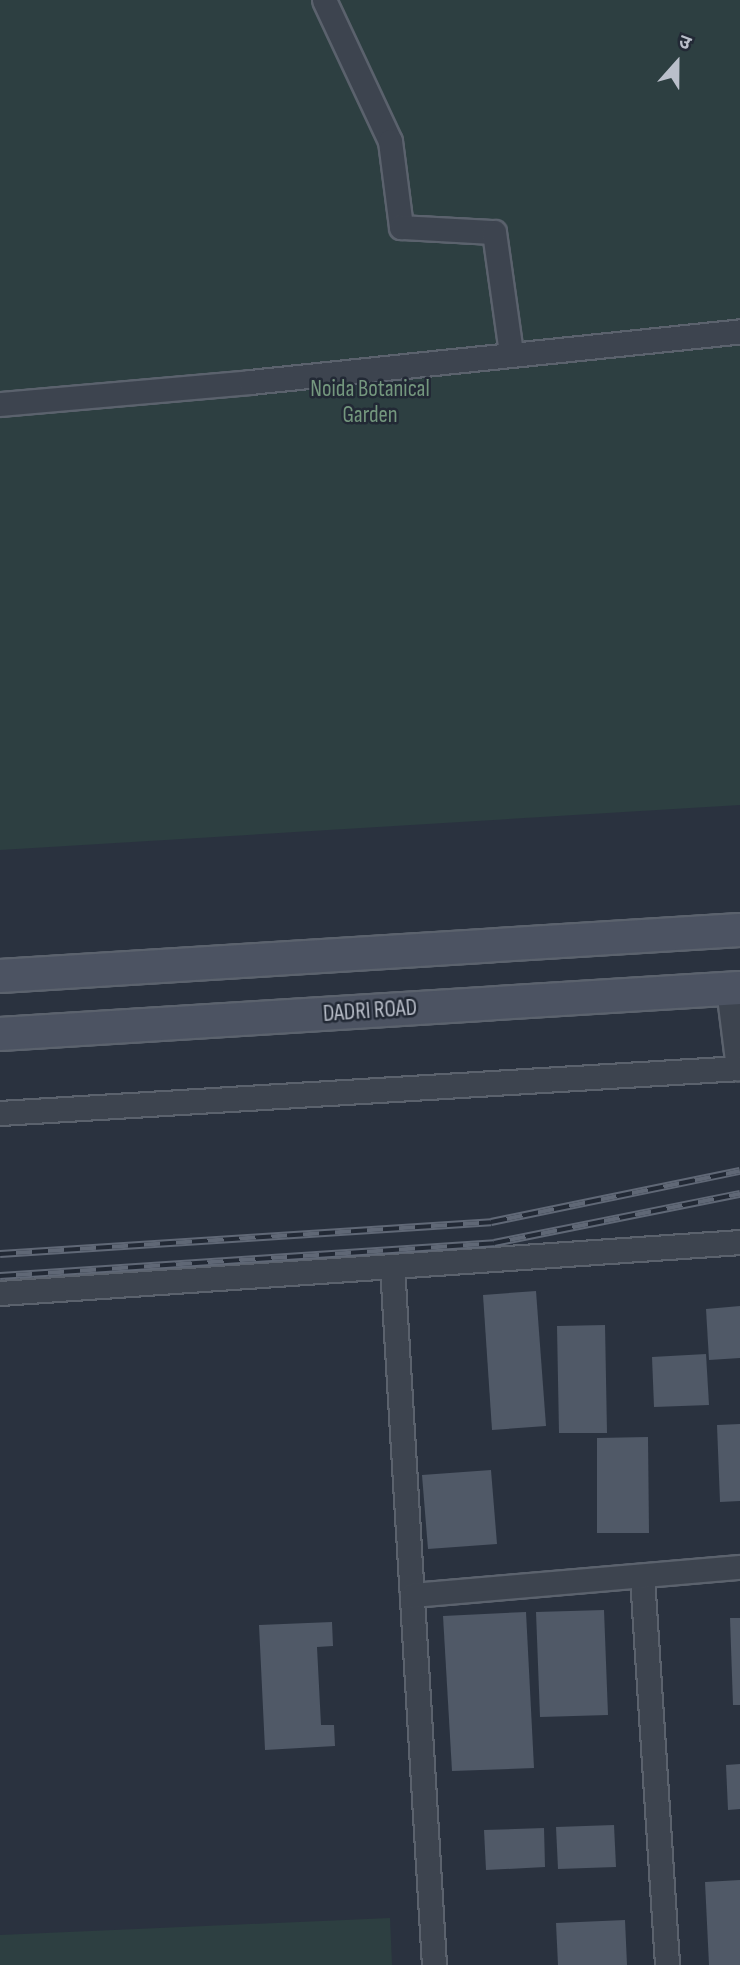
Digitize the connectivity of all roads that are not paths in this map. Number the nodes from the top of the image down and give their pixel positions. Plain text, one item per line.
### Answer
1 (324, 0) edge
2 (740, 331) edge
3 (511, 353) junction
4 (0, 404) edge
5 (734, 929) edge
6 (0, 976) edge
7 (734, 988) edge
8 (0, 1034) edge
9 (739, 1068) edge
10 (0, 1113) edge
11 (740, 1242) edge
12 (392, 1266) junction
13 (0, 1293) edge
14 (740, 1567) edge
15 (642, 1577) junction
16 (412, 1595) junction
17 (435, 1965) edge
18 (667, 1965) edge

1 - 3 street
2 - 3 street
3 - 4 street
5 - 6 main road
7 - 8 main road, DADRI ROAD
7 - 9 street
9 - 10 street
11 - 12 street
12 - 13 street
12 - 16 street
14 - 15 street
15 - 16 street
15 - 18 street
16 - 17 street

